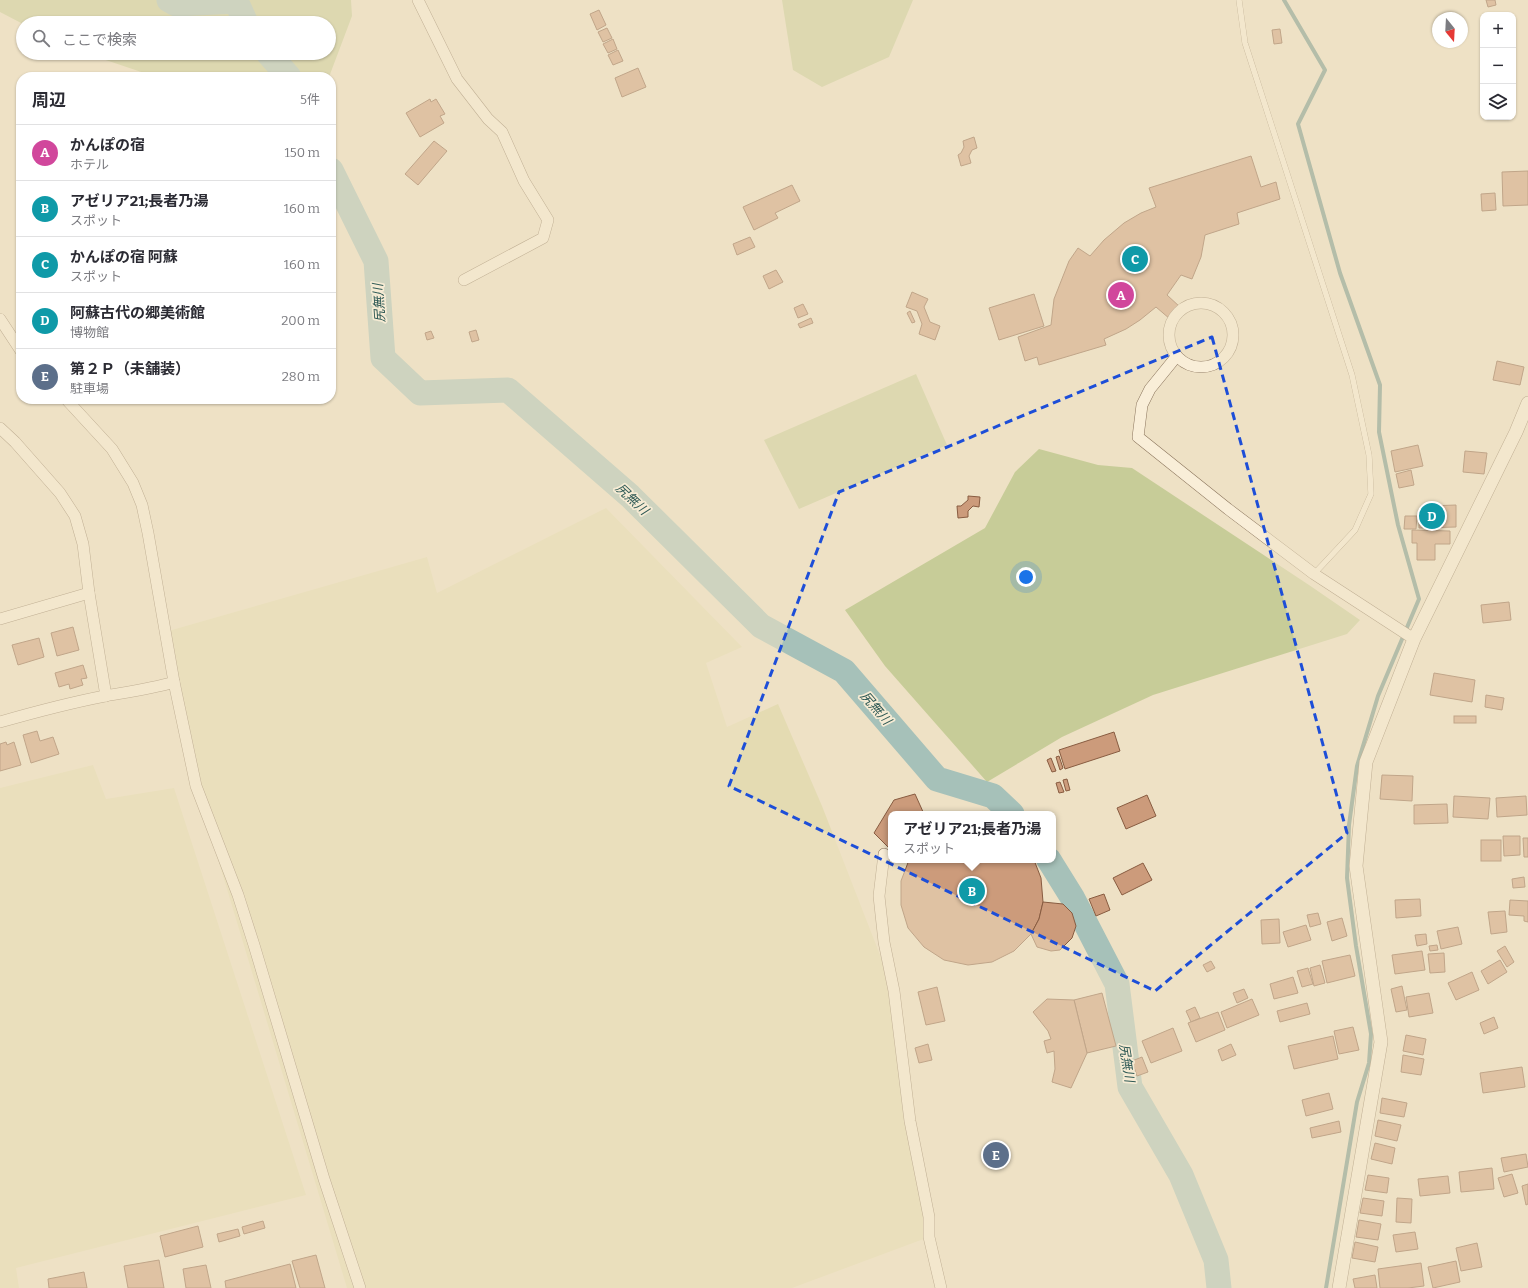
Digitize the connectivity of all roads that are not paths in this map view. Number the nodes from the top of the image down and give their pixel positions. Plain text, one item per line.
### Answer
1 (418, 0) edge
2 (1239, 0) edge
3 (464, 280) dead end
4 (0, 319) edge
5 (16, 343) edge
6 (1176, 357) junction
7 (1528, 403) edge
8 (71, 404) edge
9 (0, 428) edge
10 (1314, 574) junction
11 (89, 593) junction
12 (0, 619) edge
13 (1414, 639) junction
14 (174, 682) junction
15 (106, 696) junction
16 (0, 722) edge
17 (884, 854) dead end
18 (360, 1288) edge
19 (941, 1288) edge
20 (1339, 1288) edge

1 - 3 street
2 - 10 lane
4 - 5 street
6 - 6 street
6 - 10 street
7 - 13 street
8 - 14 street
9 - 11 street
10 - 13 street
11 - 12 street
11 - 15 street
13 - 20 street
14 - 15 street
14 - 18 street
15 - 16 street
17 - 19 street

